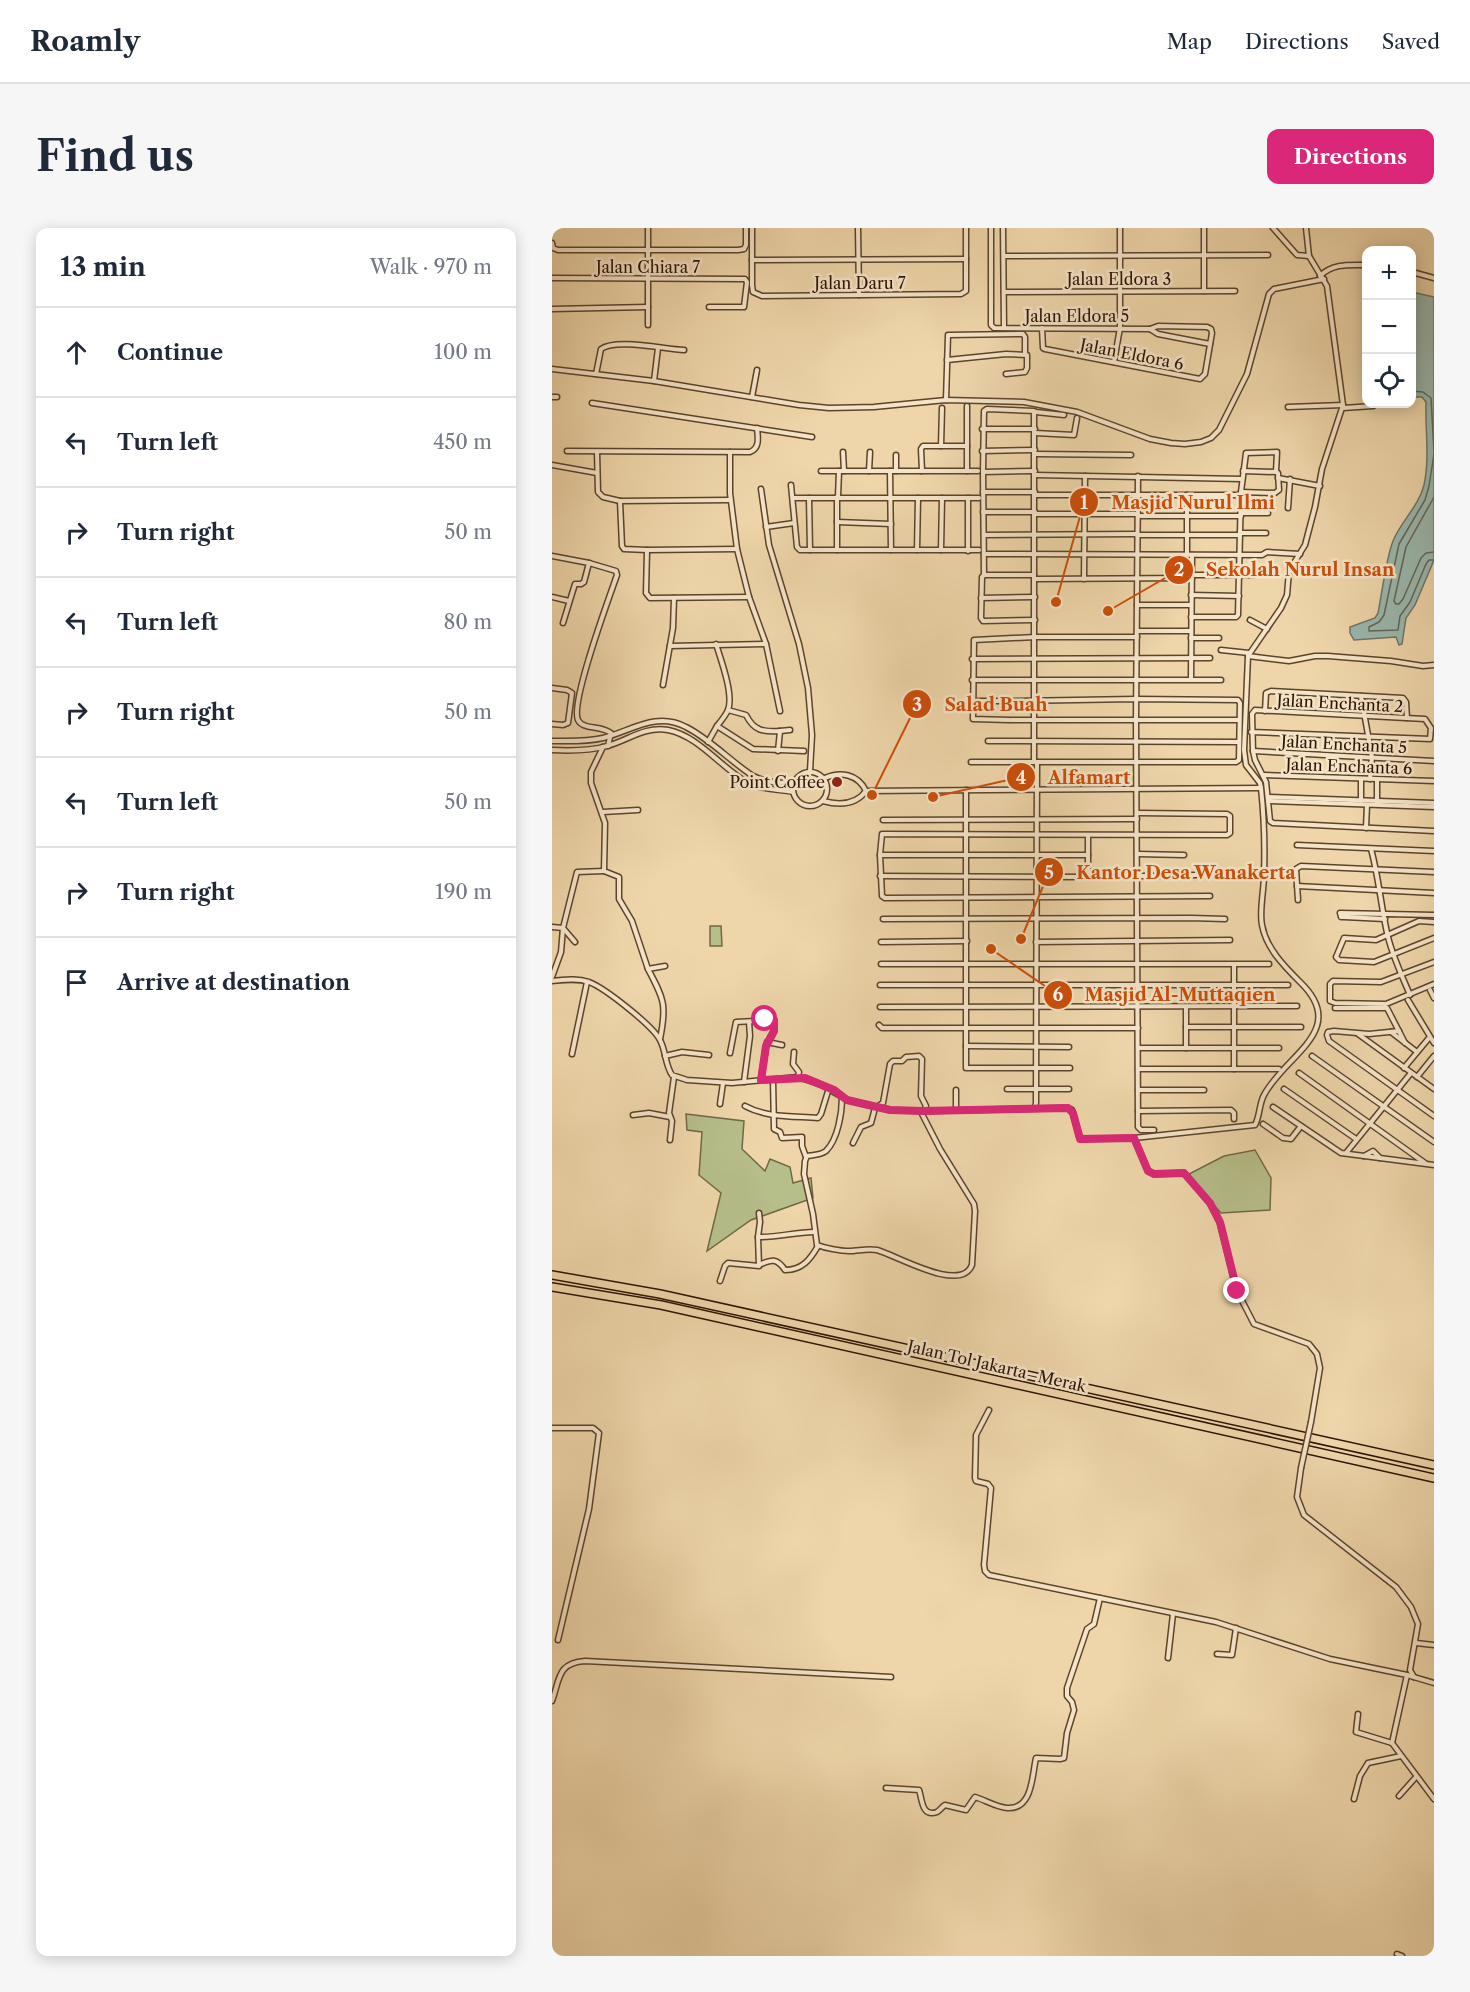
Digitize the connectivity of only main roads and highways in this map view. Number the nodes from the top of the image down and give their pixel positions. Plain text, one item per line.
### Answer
1 (552, 1275) edge
2 (552, 1287) edge
3 (1434, 1466) edge
4 (1434, 1478) edge

1 - 3 highway, Jalan Tol Jakarta–Merak
2 - 4 highway, Jalan Tol Jakarta–Merak

